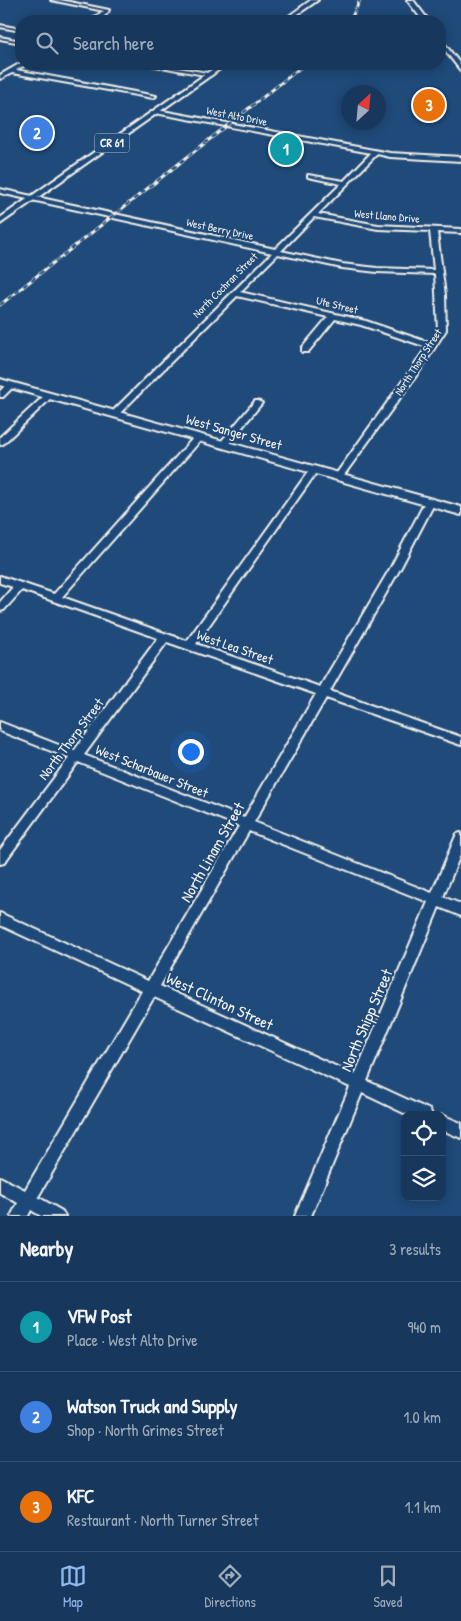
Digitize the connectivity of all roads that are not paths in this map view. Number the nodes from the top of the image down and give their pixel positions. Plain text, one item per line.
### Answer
1 (54, 0) edge
2 (315, 0) edge
3 (410, 0) edge
4 (450, 0) edge
5 (461, 2) edge
6 (101, 15) edge
7 (294, 15) edge
8 (421, 15) edge
9 (0, 26) edge
10 (15, 29) edge
11 (1, 39) edge
12 (15, 41) edge
13 (446, 48) edge
14 (15, 69) edge
15 (461, 69) edge
16 (185, 70) edge
17 (216, 70) edge
18 (12, 71) junction
19 (210, 74) junction
20 (0, 77) edge
21 (153, 96) dead end
22 (157, 112) junction
23 (375, 152) junction
24 (461, 159) edge
25 (310, 176) dead end
26 (345, 183) junction
27 (0, 192) edge
28 (34, 198) junction
29 (312, 215) junction
30 (0, 222) edge
31 (433, 230) junction
32 (461, 231) edge
33 (275, 251) junction
34 (438, 272) junction
35 (234, 293) junction
36 (333, 316) junction
37 (431, 346) junction
38 (305, 350) dead end
39 (6, 383) edge
40 (0, 395) edge
41 (49, 396) junction
42 (258, 403) dead end
43 (114, 414) junction
44 (198, 438) junction
45 (0, 442) edge
46 (223, 445) junction
47 (314, 470) junction
48 (338, 477) junction
49 (430, 502) junction
50 (461, 511) edge
51 (0, 580) edge
52 (20, 586) junction
53 (55, 599) junction
54 (0, 608) edge
55 (165, 637) junction
56 (189, 646) junction
57 (323, 693) junction
58 (0, 726) edge
59 (461, 741) edge
60 (76, 756) junction
61 (246, 825) junction
62 (461, 838) edge
63 (0, 859) edge
64 (435, 900) junction
65 (461, 910) edge
66 (0, 919) edge
67 (151, 989) junction
68 (358, 1084) junction
69 (416, 1111) edge
70 (446, 1124) edge
71 (461, 1131) edge
72 (0, 1185) edge
73 (28, 1200) junction
74 (19, 1216) edge
75 (57, 1216) edge
76 (303, 1216) edge

1 - 6 street
2 - 7 main road
3 - 8 main road
4 - 5 street
9 - 10 street
11 - 12 street
13 - 15 main road
14 - 18 street
16 - 19 street
17 - 19 main road, CR 61
18 - 20 street
18 - 21 street
19 - 22 main road, CR 61
22 - 23 street, West Alto Drive
22 - 28 main road, CR 61
23 - 24 street, West Alto Drive
23 - 26 street, North Cochran Street
25 - 26 street
26 - 29 street, North Cochran Street
27 - 28 street, West Berry Drive
28 - 30 main road, CR 61
28 - 33 street, West Berry Drive
29 - 31 street, West Llano Drive
29 - 33 street, North Cochran Street
31 - 32 street, West Llano Drive
31 - 34 street, North Thorp Street
33 - 34 street, West Berry Drive
33 - 35 street, North Cochran Street
34 - 37 street, North Thorp Street
35 - 36 street, Ute Street
35 - 43 street, North Cochran Street
36 - 37 street, Ute Street
36 - 38 street
37 - 48 street, North Thorp Street
39 - 40 street
39 - 41 main road, West Sanger Street
41 - 43 main road, West Sanger Street
41 - 45 street
42 - 46 street
43 - 44 main road, West Sanger Street
44 - 46 main road, West Sanger Street
44 - 53 street
46 - 47 main road, West Sanger Street
47 - 48 main road, West Sanger Street
47 - 56 street
48 - 49 main road, West Sanger Street
49 - 50 main road, West Sanger Street
49 - 57 street, North Linam Street
51 - 52 street, West Lea Street
52 - 53 street, West Lea Street
52 - 54 street
53 - 55 street, West Lea Street
55 - 56 street, West Lea Street
55 - 60 street, North Thorp Street
56 - 57 street, West Lea Street
57 - 59 street, West Lea Street
57 - 61 street, North Linam Street
58 - 60 street, West Scharbauer Street
60 - 61 street, West Scharbauer Street
60 - 63 street, North Thorp Street
61 - 64 street, West Scharbauer Street
61 - 67 street, North Linam Street
62 - 64 street, North Shipp Street
64 - 65 street, West Scharbauer Street
64 - 68 street, North Shipp Street
66 - 67 street, West Clinton Street
67 - 68 street, West Clinton Street
67 - 73 street, North Linam Street
68 - 69 street, West Clinton Street
68 - 76 street, North Shipp Street
70 - 71 street
72 - 73 street
73 - 74 street, North Linam Street
73 - 75 street

